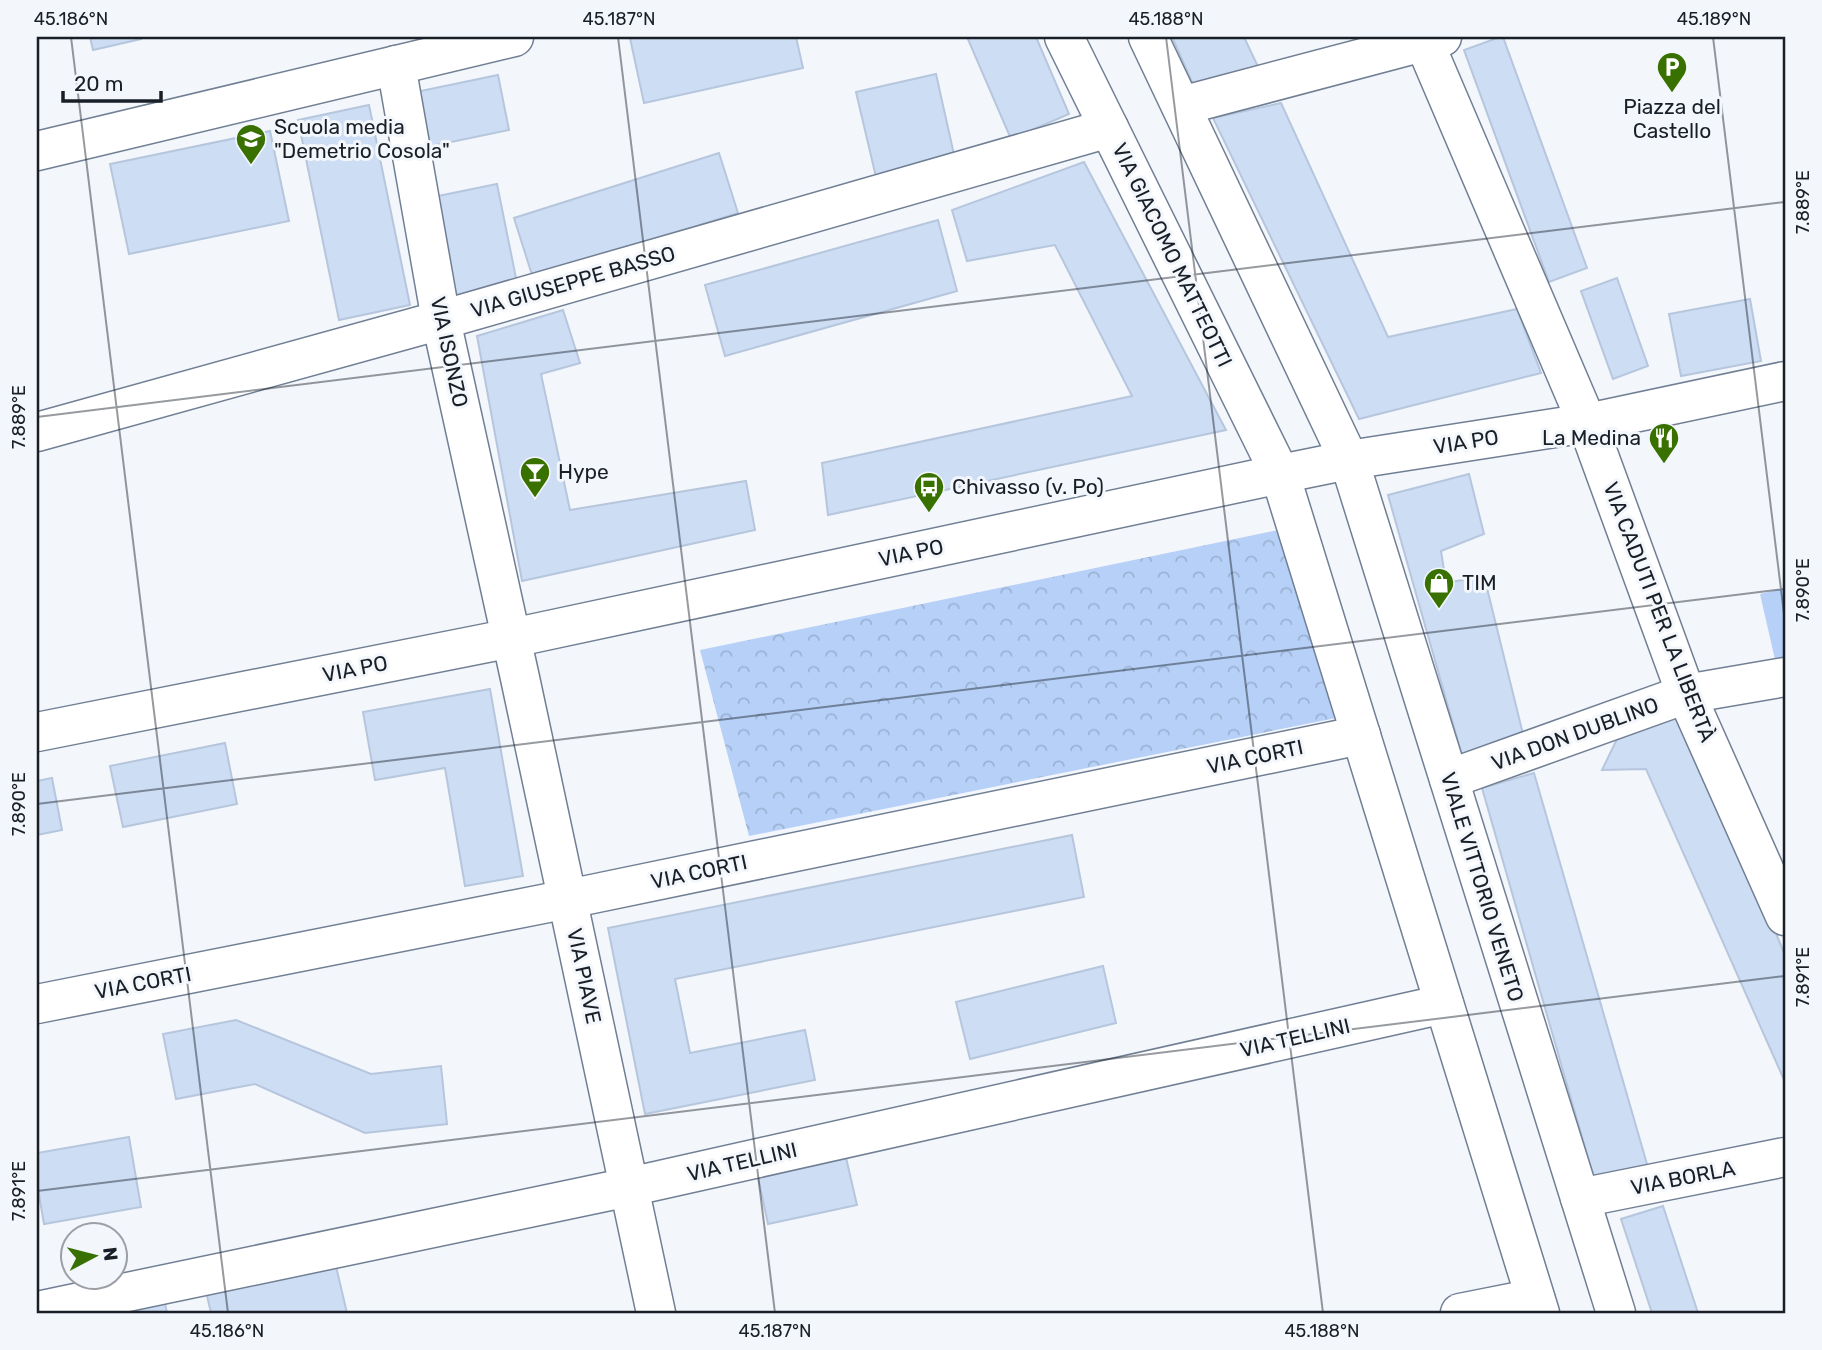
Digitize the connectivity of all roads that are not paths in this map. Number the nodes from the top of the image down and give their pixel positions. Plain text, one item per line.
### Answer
1 (514, 37) edge
2 (1064, 37) edge
3 (1148, 37) edge
4 (1429, 38) edge
5 (396, 65) junction
6 (1181, 106) junction
7 (1109, 128) junction
8 (37, 151) edge
9 (441, 320) junction
10 (1785, 381) edge
11 (1587, 423) junction
12 (37, 432) edge
13 (1349, 460) junction
14 (1280, 474) junction
15 (512, 638) junction
16 (1785, 677) edge
17 (1686, 694) junction
18 (37, 732) edge
19 (1361, 736) junction
20 (1449, 779) junction
21 (568, 899) junction
22 (1785, 916) edge
23 (37, 1004) edge
24 (1444, 1004) junction
25 (1785, 1157) edge
26 (629, 1187) junction
27 (1580, 1198) junction
28 (1538, 1305) edge
29 (37, 1311) edge
30 (656, 1313) edge
31 (1460, 1313) edge
32 (1616, 1313) edge

1 - 5 street
2 - 7 street, VIA GIACOMO MATTEOTTI
3 - 6 street
4 - 6 street
4 - 11 street, VIA CADUTI PER LA LIBERTÀ
5 - 8 street
5 - 9 street, VIA ISONZO
6 - 13 street
7 - 9 street, VIA GIUSEPPE BASSO
7 - 14 street, VIA GIACOMO MATTEOTTI
9 - 12 street, VIA GIUSEPPE BASSO
9 - 15 street, VIA ISONZO
10 - 11 street, VIA PO
11 - 13 street, VIA PO
11 - 17 street, VIA CADUTI PER LA LIBERTÀ
13 - 14 street, VIA PO
13 - 20 street, VIALE VITTORIO VENETO
14 - 15 street, VIA PO
14 - 19 street
15 - 18 street, VIA PO
15 - 21 street, VIA PIAVE
16 - 17 street, VIA DON DUBLINO
17 - 20 street, VIA DON DUBLINO
17 - 22 street, VIA CADUTI PER LA LIBERTÀ
19 - 21 street, VIA CORTI
19 - 24 street
20 - 27 street, VIALE VITTORIO VENETO
21 - 23 street, VIA CORTI
21 - 26 street, VIA PIAVE
24 - 26 street, VIA TELLINI
24 - 28 street
25 - 27 street, VIA BORLA
26 - 29 street, VIA TELLINI
26 - 30 street, VIA PIAVE
27 - 32 street, VIALE VITTORIO VENETO
28 - 31 street

